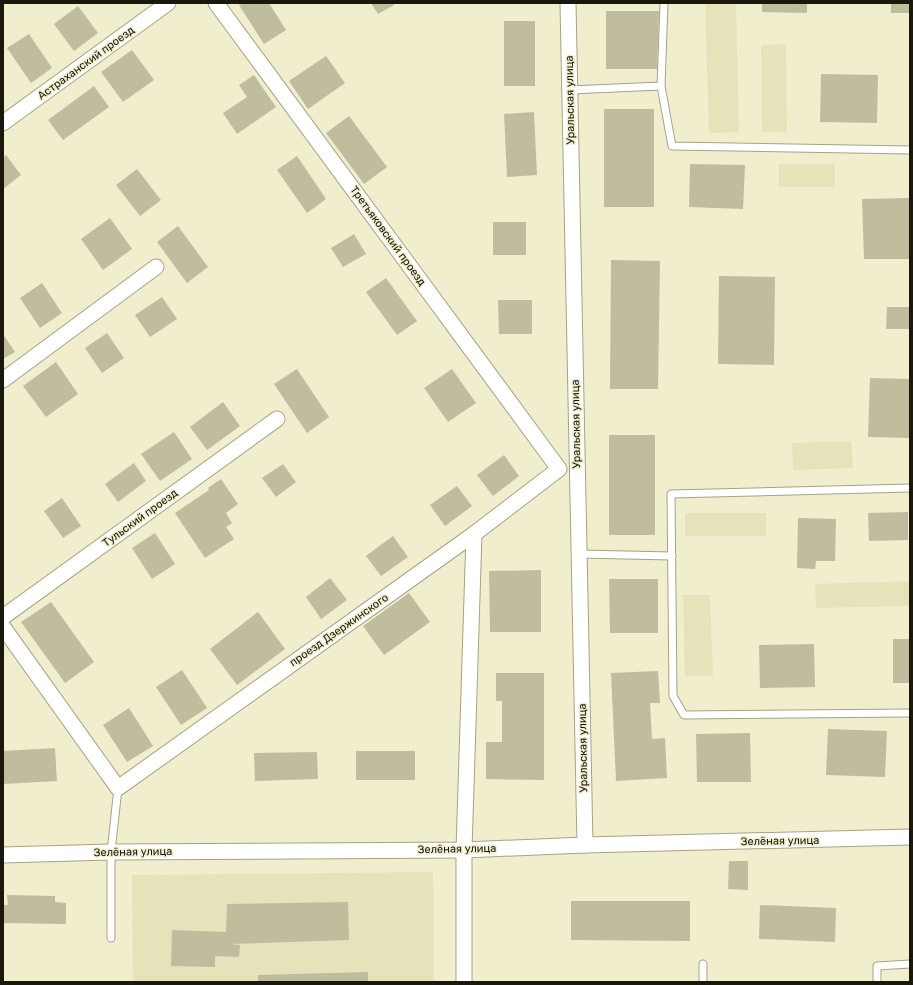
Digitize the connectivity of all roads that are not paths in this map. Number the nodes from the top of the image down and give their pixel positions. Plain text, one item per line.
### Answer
1 (168, 3) edge
2 (216, 3) edge
3 (568, 3) edge
4 (664, 3) edge
5 (661, 86) junction
6 (570, 90) junction
7 (3, 123) edge
8 (910, 150) edge
9 (156, 267) dead end
10 (3, 380) edge
11 (277, 419) dead end
12 (568, 469) junction
13 (910, 488) edge
14 (474, 534) junction
15 (579, 554) junction
16 (672, 556) junction
17 (3, 617) edge
18 (3, 627) edge
19 (910, 713) edge
20 (118, 788) junction
21 (910, 837) edge
22 (584, 845) junction
23 (464, 850) junction
24 (111, 852) junction
25 (3, 855) edge
26 (111, 938) dead end
27 (703, 964) dead end
28 (910, 964) edge
29 (464, 982) edge
30 (703, 982) edge
31 (877, 982) edge

1 - 7 street, Астраханский проезд
2 - 12 street, Третьяковский проезд
3 - 6 street, Уральская улица
4 - 5 lane
5 - 6 lane
5 - 8 lane
6 - 12 street, Уральская улица
9 - 10 street
11 - 17 street, Тульский проезд
12 - 14 street, проезд Дзержинского
12 - 15 street, Уральская улица
13 - 16 lane
14 - 20 street, проезд Дзержинского
14 - 23 street
15 - 16 lane
15 - 22 street, Уральская улица
16 - 19 lane
18 - 20 street
20 - 24 lane
21 - 22 street, Зелёная улица
22 - 23 street, Зелёная улица
23 - 24 street, Зелёная улица
23 - 29 street
24 - 25 street, Зелёная улица
24 - 26 lane
27 - 30 lane
28 - 31 lane

